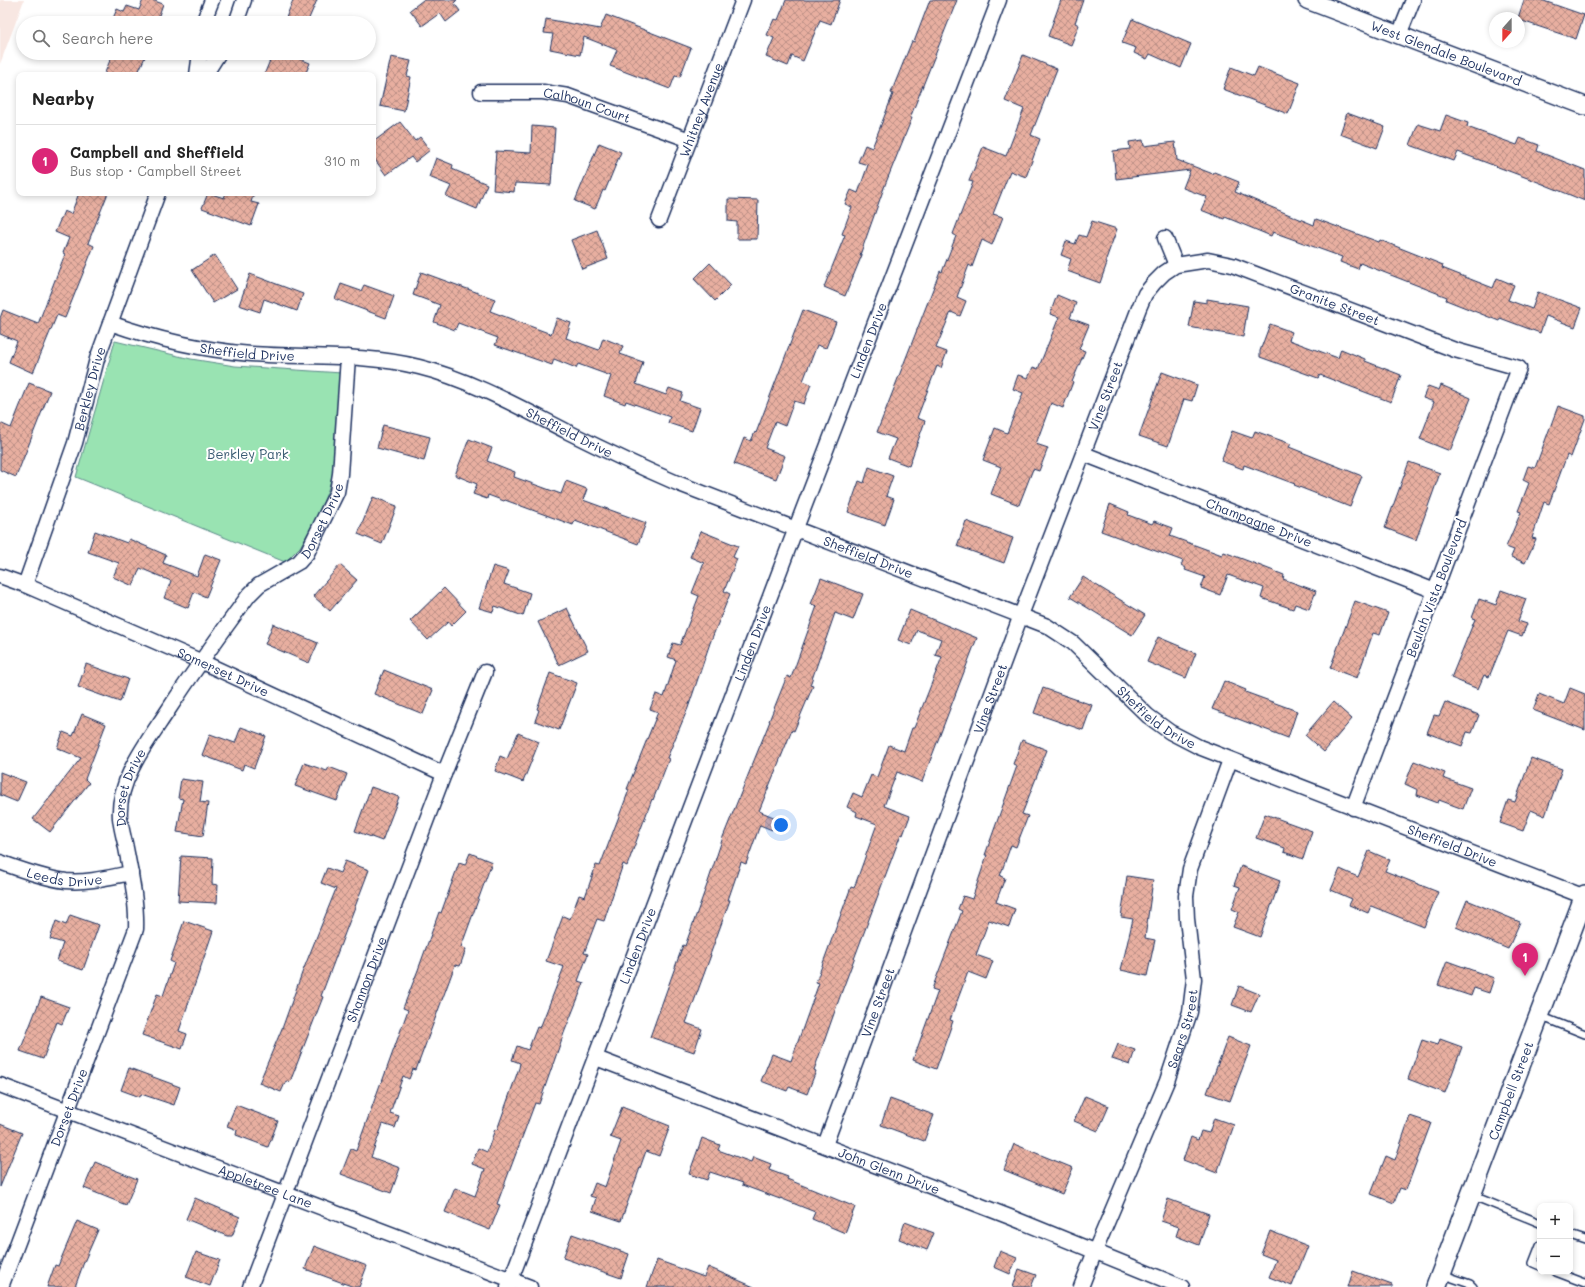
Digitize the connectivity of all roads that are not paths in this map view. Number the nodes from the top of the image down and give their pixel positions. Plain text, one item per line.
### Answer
1 (212, 0) edge
2 (244, 0) edge
3 (743, 0) edge
4 (999, 0) edge
5 (1307, 0) edge
6 (1413, 0) edge
7 (206, 16) edge
8 (238, 16) edge
9 (1399, 35) junction
10 (199, 60) edge
11 (215, 60) edge
12 (197, 72) edge
13 (207, 72) edge
14 (481, 92) dead end
15 (1585, 106) edge
16 (690, 140) junction
17 (157, 196) edge
18 (659, 220) dead end
19 (1165, 238) dead end
20 (1176, 265) junction
21 (110, 323) junction
22 (348, 357) junction
23 (1519, 368) joint
24 (1084, 454) junction
25 (796, 528) junction
26 (0, 576) edge
27 (25, 585) junction
28 (1434, 591) junction
29 (1021, 614) junction
30 (200, 661) junction
31 (485, 672) dead end
32 (1230, 760) junction
33 (444, 774) junction
34 (1353, 808) junction
35 (0, 862) edge
36 (131, 873) junction
37 (1585, 896) edge
38 (1539, 1016) junction
39 (1585, 1034) edge
40 (596, 1058) junction
41 (0, 1085) edge
42 (68, 1111) junction
43 (825, 1145) junction
44 (286, 1193) junction
45 (1470, 1195) junction
46 (1537, 1222) edge
47 (1573, 1236) edge
48 (1585, 1240) edge
49 (1095, 1251) junction
50 (1537, 1253) edge
51 (1537, 1265) edge
52 (1564, 1275) edge
53 (1438, 1280) edge
54 (509, 1283) edge
55 (1585, 1283) edge
56 (0, 1287) edge
57 (250, 1287) edge
58 (530, 1287) edge
59 (1081, 1287) edge
60 (1182, 1287) edge
61 (1473, 1287) edge

1 - 7 street
2 - 8 street
3 - 16 street, Whitney Avenue
4 - 25 street, Linden Drive
5 - 9 street, West Glendale Boulevard
6 - 9 street
9 - 15 street, West Glendale Boulevard
10 - 12 street
11 - 13 street
14 - 16 street, Calhoun Court
16 - 18 street, Whitney Avenue
17 - 21 street, Berkley Drive
19 - 20 street
20 - 23 street, Granite Street
20 - 24 street, Vine Street
21 - 22 street, Sheffield Drive
21 - 27 street, Berkley Drive
22 - 25 street, Sheffield Drive
22 - 30 street, Dorset Drive
23 - 28 street, Beulah Vista Boulevard
24 - 28 street, Champagne Drive
24 - 29 street, Vine Street
25 - 29 street, Sheffield Drive
25 - 40 street, Linden Drive
26 - 27 street, Somerset Drive
27 - 30 street, Somerset Drive
28 - 34 street, Beulah Vista Boulevard
29 - 32 street, Sheffield Drive
29 - 43 street, Vine Street
30 - 33 street, Somerset Drive
30 - 36 street, Dorset Drive
31 - 33 street, Shannon Drive
32 - 34 street, Sheffield Drive
32 - 49 street, Sears Street
33 - 44 street, Shannon Drive
34 - 37 street, Sheffield Drive
35 - 36 street, Leeds Drive
36 - 42 street, Dorset Drive
37 - 38 main road, Campbell Street
38 - 39 lane
38 - 45 main road, Campbell Street
40 - 43 street, John Glenn Drive
40 - 54 street, Linden Drive
41 - 42 street, Appletree Lane
42 - 44 street, Appletree Lane
42 - 56 street, Dorset Drive
43 - 49 street, John Glenn Drive
44 - 54 street, Appletree Lane
44 - 57 street, Shannon Drive
45 - 46 lane
45 - 53 main road, Campbell Street
47 - 48 lane
49 - 59 street, Sears Street
49 - 60 street, John Glenn Drive
50 - 51 lane
52 - 55 lane
53 - 61 lane
54 - 58 street, Appletree Lane

